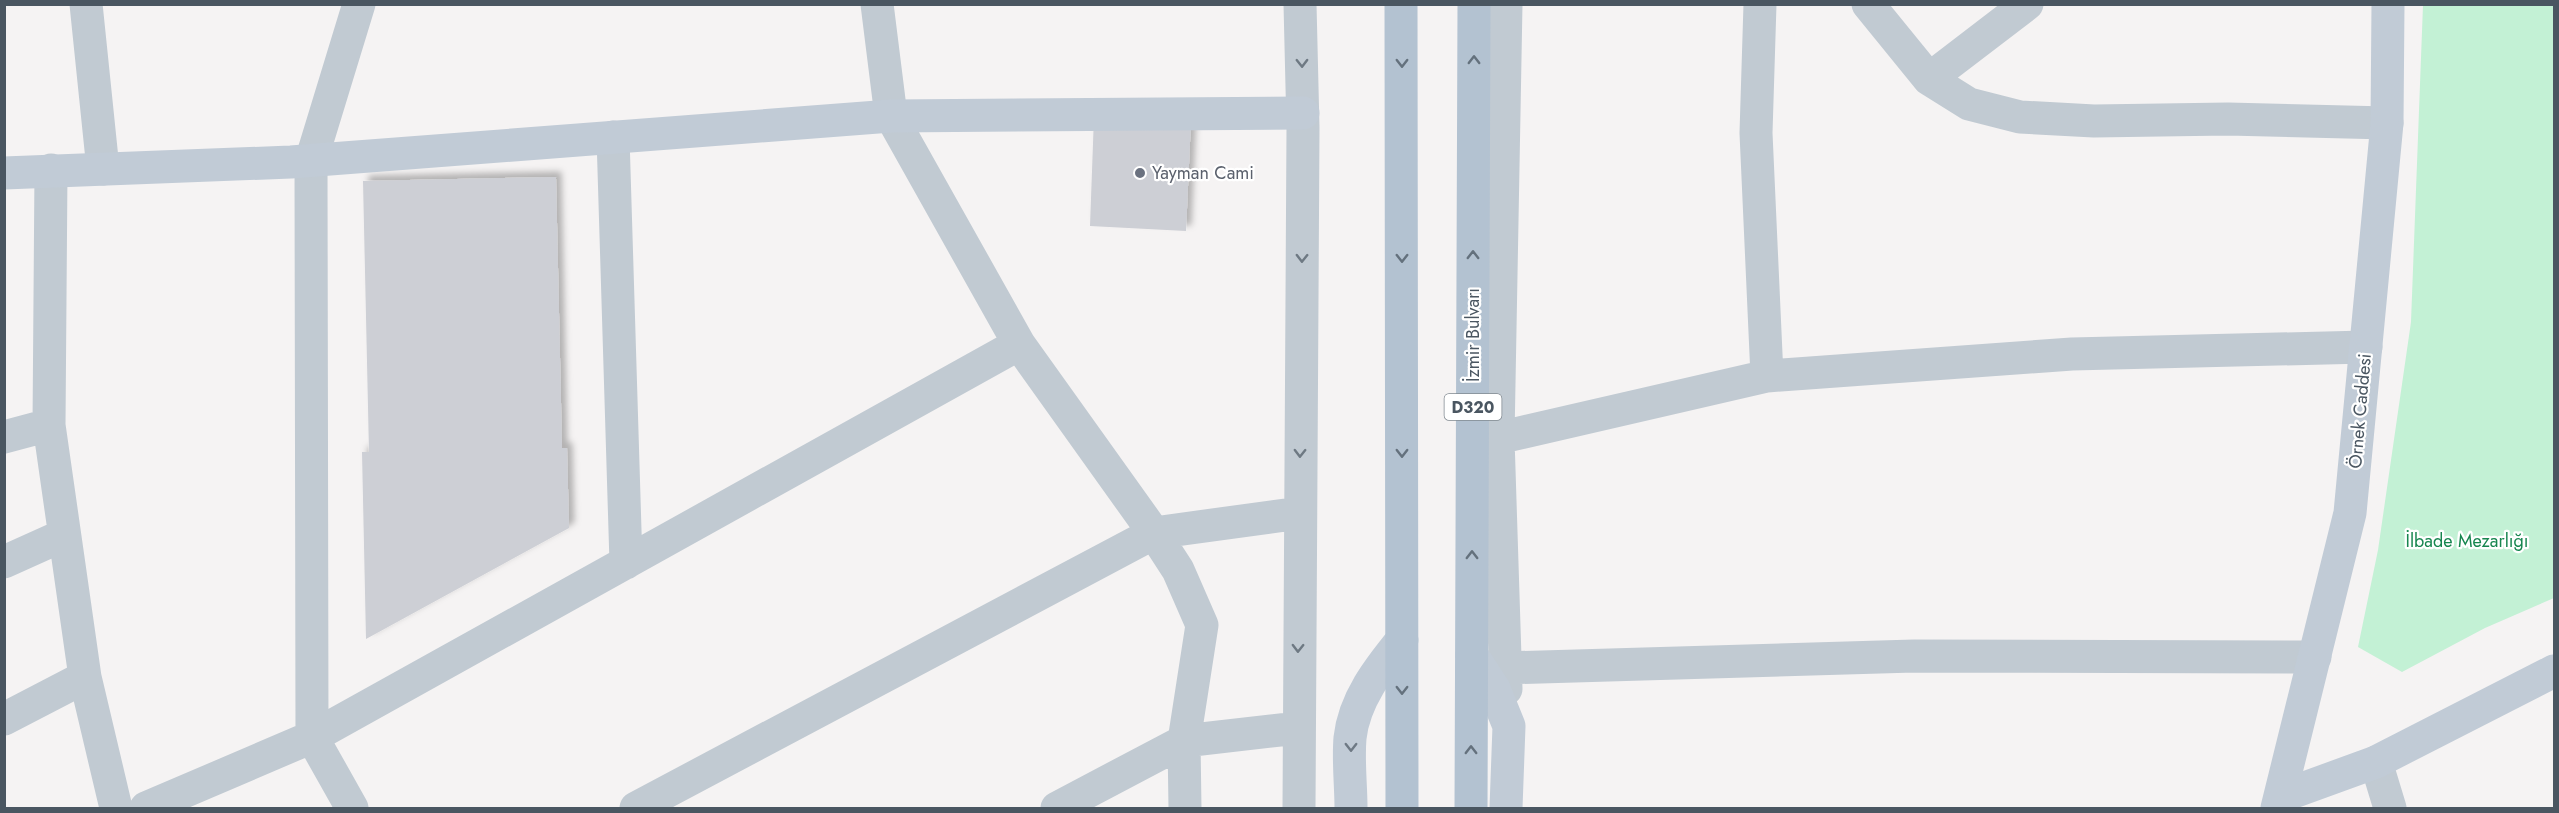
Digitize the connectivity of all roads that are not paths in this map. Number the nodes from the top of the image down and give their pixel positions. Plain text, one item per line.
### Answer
1 (86, 4) edge
2 (359, 4) edge
3 (877, 4) edge
4 (1300, 4) edge
5 (1401, 4) edge
6 (1474, 4) edge
7 (1506, 4) edge
8 (1760, 4) edge
9 (1868, 4) edge
10 (2027, 4) edge
11 (2388, 4) edge
12 (1929, 79) junction
13 (1303, 113) junction
14 (891, 116) junction
15 (2387, 123) junction
16 (614, 137) junction
17 (311, 161) junction
18 (104, 169) junction
19 (51, 170) junction
20 (4, 173) edge
21 (1019, 344) junction
22 (2366, 348) junction
23 (1767, 376) junction
24 (49, 425) junction
25 (4, 437) edge
26 (1498, 438) junction
27 (1300, 513) junction
28 (1154, 533) junction
29 (64, 535) junction
30 (4, 562) edge
31 (626, 563) junction
32 (1402, 639) junction
33 (1472, 655) junction
34 (2314, 657) junction
35 (1504, 668) junction
36 (2553, 675) edge
37 (85, 677) junction
38 (4, 720) edge
39 (1509, 726) junction
40 (1298, 728) junction
41 (312, 737) junction
42 (1184, 741) junction
43 (2376, 762) junction
44 (2279, 803) edge
45 (116, 808) edge
46 (146, 808) edge
47 (352, 808) edge
48 (636, 808) edge
49 (1058, 808) edge
50 (1185, 808) edge
51 (1299, 808) edge
52 (1351, 808) edge
53 (1402, 808) edge
54 (1471, 808) edge
55 (1506, 808) edge
56 (2390, 808) edge

1 - 18 street
2 - 17 street
3 - 14 street
4 -> 13 street
5 -> 32 main road
33 -> 6 main road, İzmir Bulvarı / D320
7 - 26 street
8 - 23 street
9 - 12 street
10 - 12 street
11 - 15 street, Örnek Caddesi
12 - 15 street
13 - 14 street
13 -> 27 street
14 - 16 street
14 - 21 street
15 - 22 street, Örnek Caddesi
16 - 17 street
16 - 31 street
17 - 18 street
17 - 41 street
18 - 19 street
19 - 20 street
19 - 24 street
21 - 28 street
21 - 31 street
22 - 23 street
22 - 34 street, Örnek Caddesi
23 - 26 street
24 - 25 street
24 - 29 street
26 - 35 street
27 - 28 street
27 -> 40 street
28 - 42 street
28 - 48 street
29 - 30 street
29 - 37 street
31 - 41 street
32 -> 52 street
32 -> 53 main road
33 - 39 street
54 -> 33 main road, İzmir Bulvarı / D320
34 - 35 street
34 - 44 street, Örnek Caddesi
35 - 39 street
36 - 43 street
37 - 38 street
37 - 45 street
39 - 55 street
40 - 42 street
40 - 51 street
41 - 46 street
41 - 47 street
42 - 49 street
42 - 50 street
43 - 44 street
43 - 56 street

